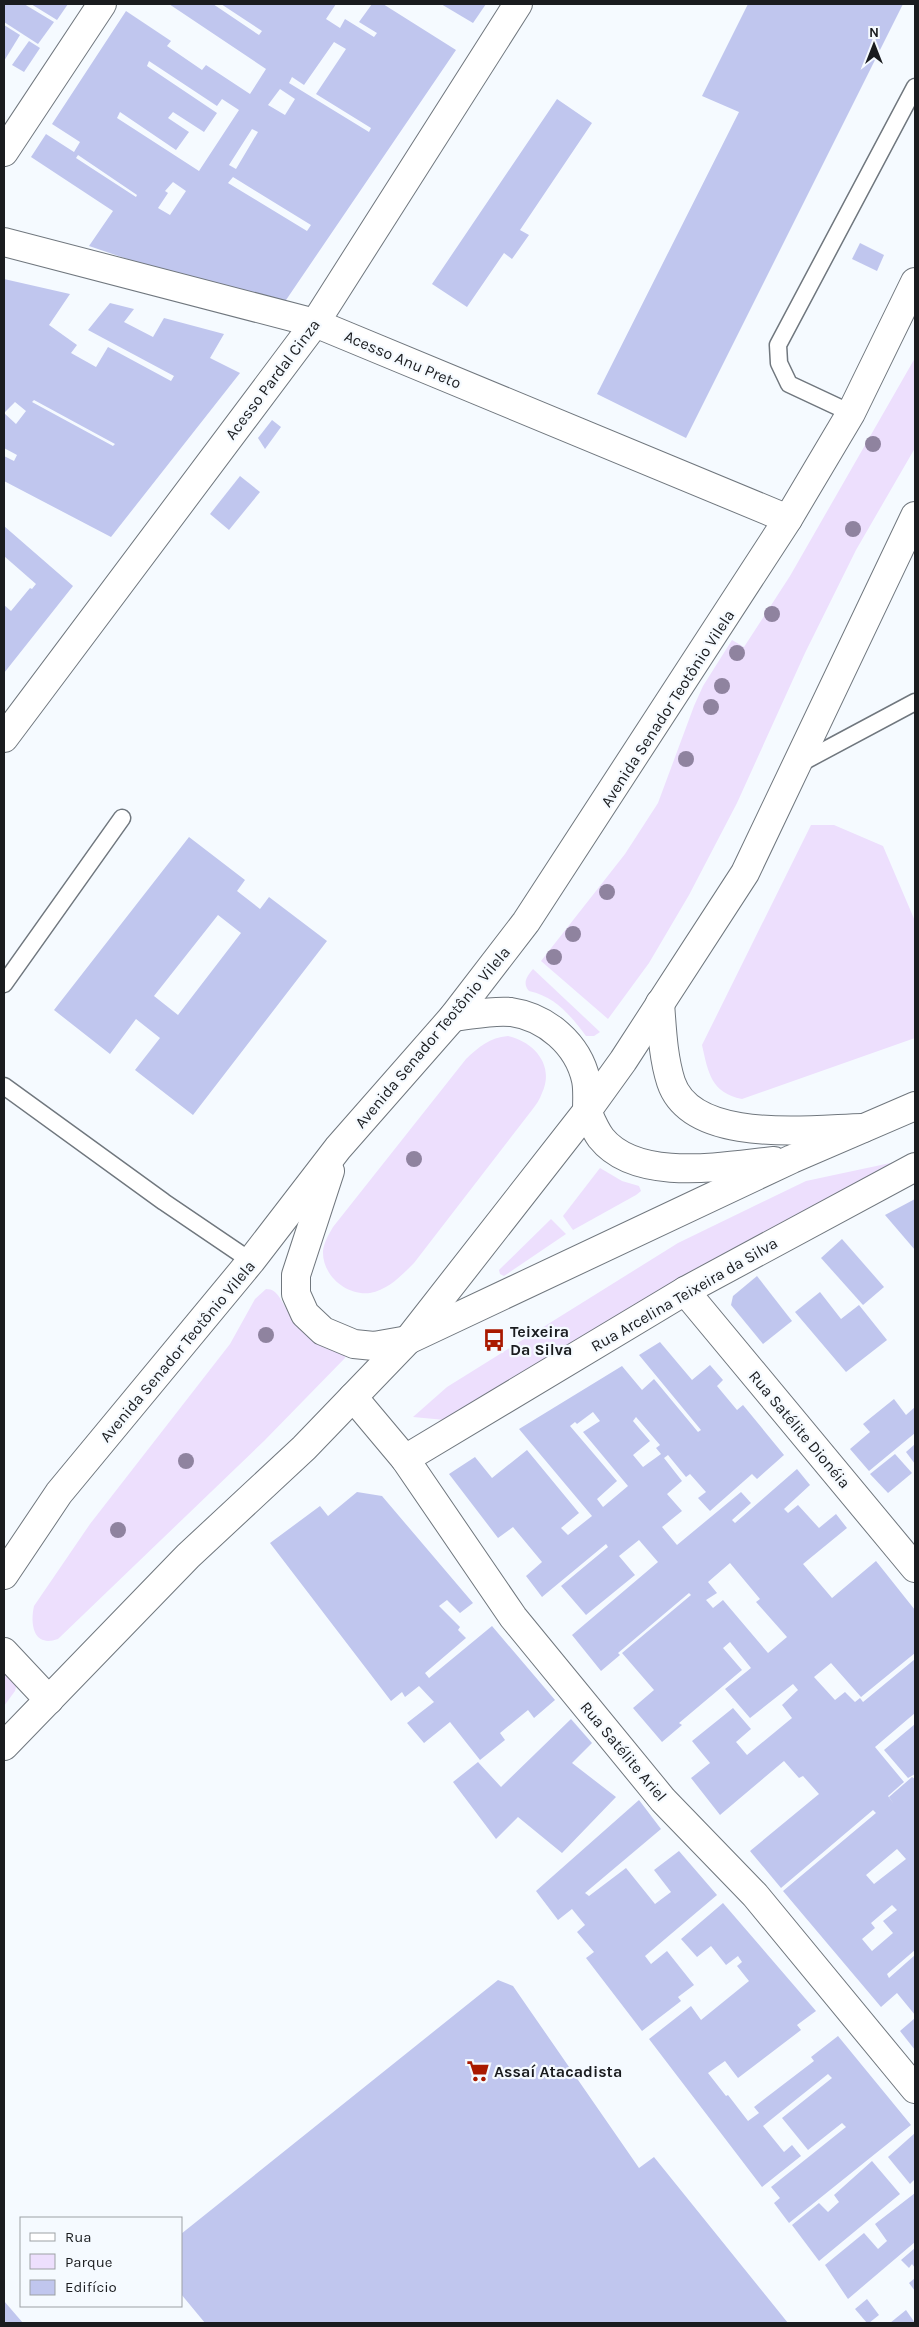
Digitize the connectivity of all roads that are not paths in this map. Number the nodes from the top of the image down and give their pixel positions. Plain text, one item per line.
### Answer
1 (102, 4) edge
2 (518, 4) edge
3 (915, 87) edge
4 (4, 152) edge
5 (4, 242) edge
6 (915, 282) edge
7 (315, 323) junction
8 (851, 413) junction
9 (788, 519) junction
10 (912, 532) edge
11 (915, 702) edge
12 (4, 738) edge
13 (797, 764) junction
14 (122, 818) dead end
15 (4, 984) edge
16 (660, 1003) junction
17 (453, 1017) junction
18 (4, 1086) edge
19 (915, 1106) edge
20 (587, 1111) junction
21 (863, 1128) junction
22 (338, 1148) junction
23 (792, 1159) junction
24 (915, 1167) edge
25 (251, 1261) junction
26 (685, 1290) junction
27 (408, 1340) junction
28 (353, 1397) junction
29 (405, 1459) junction
30 (915, 1568) edge
31 (4, 1575) edge
32 (4, 1652) edge
33 (49, 1700) junction
34 (4, 1746) edge
35 (915, 2089) edge

1 - 4 main road
2 - 7 main road, Acesso Pardal Cinza
3 - 8 lane
5 - 7 main road, Acesso Anu Preto
6 - 8 main road, Avenida Senador Teotônio Vilela
7 - 9 main road, Acesso Anu Preto
7 - 12 main road, Acesso Pardal Cinza
8 - 9 main road, Avenida Senador Teotônio Vilela
9 - 17 main road, Avenida Senador Teotônio Vilela
10 - 13 main road
11 - 13 lane
13 - 16 main road
14 - 15 lane
16 - 20 main road
16 - 21 main road
17 - 20 main road
17 - 22 main road, Avenida Senador Teotônio Vilela
18 - 25 lane
19 - 21 main road
20 - 23 main road
20 - 27 main road
21 - 23 main road
22 - 25 main road, Avenida Senador Teotônio Vilela
22 - 27 main road
23 - 27 main road
24 - 26 main road, Rua Arcelina Teixeira da Silva
25 - 31 main road, Avenida Senador Teotônio Vilela
26 - 29 main road, Rua Arcelina Teixeira da Silva
26 - 30 main road, Rua Satélite Dionéia
27 - 28 main road
28 - 29 main road, Rua Satélite Ariel
28 - 33 main road
29 - 35 main road, Rua Satélite Ariel
32 - 33 main road
33 - 34 main road

